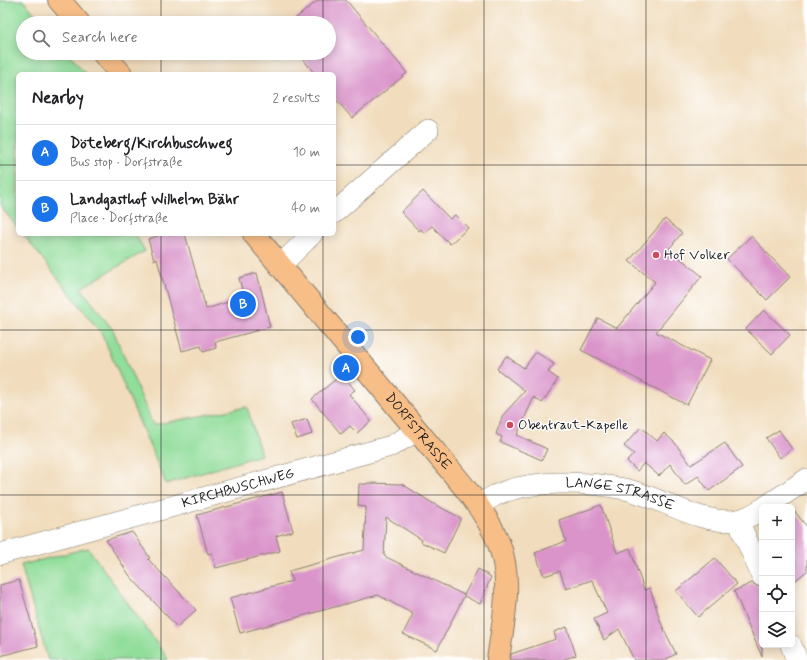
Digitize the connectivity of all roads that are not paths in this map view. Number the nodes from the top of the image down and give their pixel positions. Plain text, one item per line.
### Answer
1 (59, 0) edge
2 (72, 16) edge
3 (109, 60) edge
4 (119, 72) edge
5 (428, 130) dead end
6 (336, 211) edge
7 (256, 236) edge
8 (310, 236) edge
9 (280, 266) junction
10 (417, 431) junction
11 (807, 479) edge
12 (770, 504) edge
13 (478, 506) junction
14 (759, 510) edge
15 (738, 520) junction
16 (0, 554) edge
17 (759, 569) edge
18 (792, 648) edge
19 (498, 660) edge
20 (798, 660) edge

1 - 2 main road
3 - 4 main road
5 - 6 street
7 - 9 main road, DORFSTRASSE
8 - 9 street
9 - 10 main road, DORFSTRASSE
10 - 13 main road, DORFSTRASSE
10 - 16 street, KIRCHBUSCHWEG
11 - 12 street
13 - 15 street, LANGE STRASSE
13 - 19 main road, DORFSTRASSE
14 - 15 street, LANGE STRASSE
15 - 17 street
18 - 20 street

